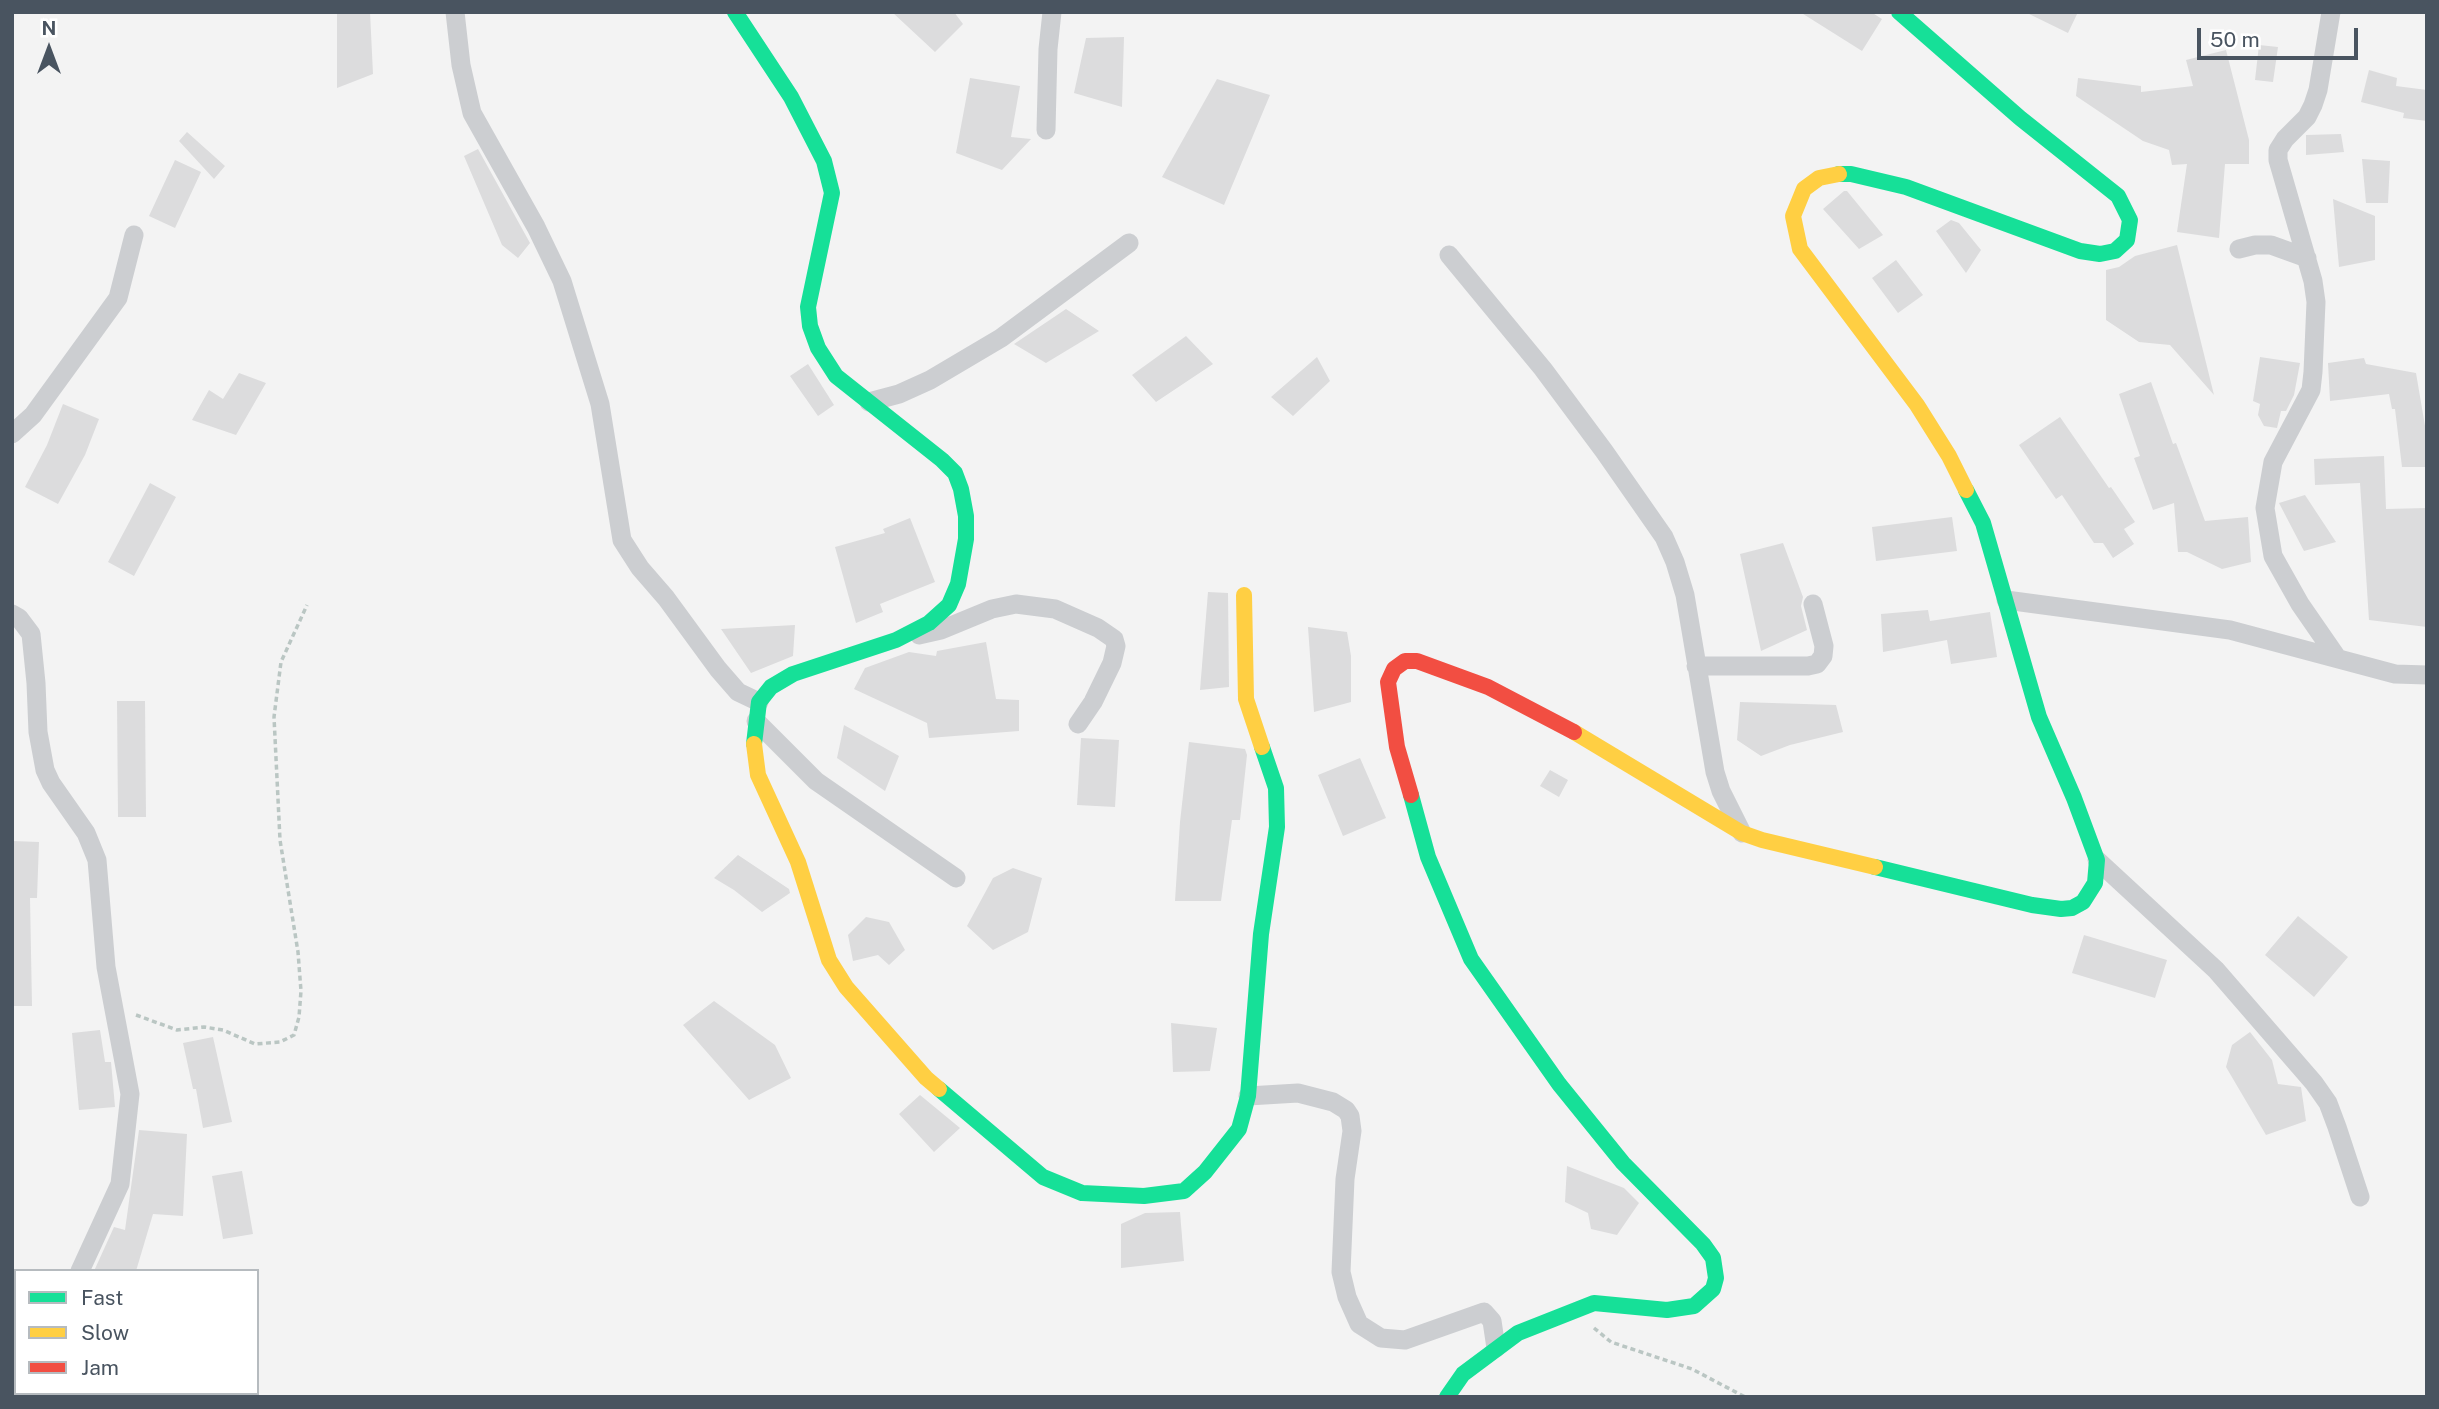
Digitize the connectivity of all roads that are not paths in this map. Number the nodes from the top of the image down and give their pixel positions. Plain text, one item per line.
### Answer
1 (455, 12) edge
2 (735, 12) edge
3 (1052, 12) edge
4 (1899, 12) edge
5 (2332, 12) edge
6 (1046, 130) dead end
7 (134, 235) dead end
8 (1129, 243) dead end
9 (2239, 249) dead end
10 (1449, 255) dead end
11 (2307, 258) junction
12 (869, 402) junction
13 (12, 434) edge
14 (1244, 595) dead end
15 (2006, 600) junction
16 (1813, 604) dead end
17 (12, 614) edge
18 (896, 640) junction
19 (2338, 659) junction
20 (1696, 666) junction
21 (2427, 675) edge
22 (758, 712) junction
23 (1078, 724) dead end
24 (1742, 834) junction
25 (2097, 860) junction
26 (956, 878) dead end
27 (1248, 1096) junction
28 (2360, 1197) dead end
29 (81, 1269) edge
30 (1496, 1348) junction
31 (1447, 1397) edge

1 - 22 street
2 - 12 street
3 - 6 street
4 - 15 street
5 - 11 street
7 - 13 street
8 - 12 street
9 - 11 street
10 - 20 street
11 - 19 street
12 - 18 street
14 - 27 street
15 - 19 street
15 - 25 street
16 - 20 street
17 - 29 street
18 - 22 street
18 - 23 street
19 - 21 street
20 - 24 street
22 - 26 street
22 - 27 street
24 - 25 street
24 - 30 street
25 - 28 street
27 - 30 street
30 - 31 street

